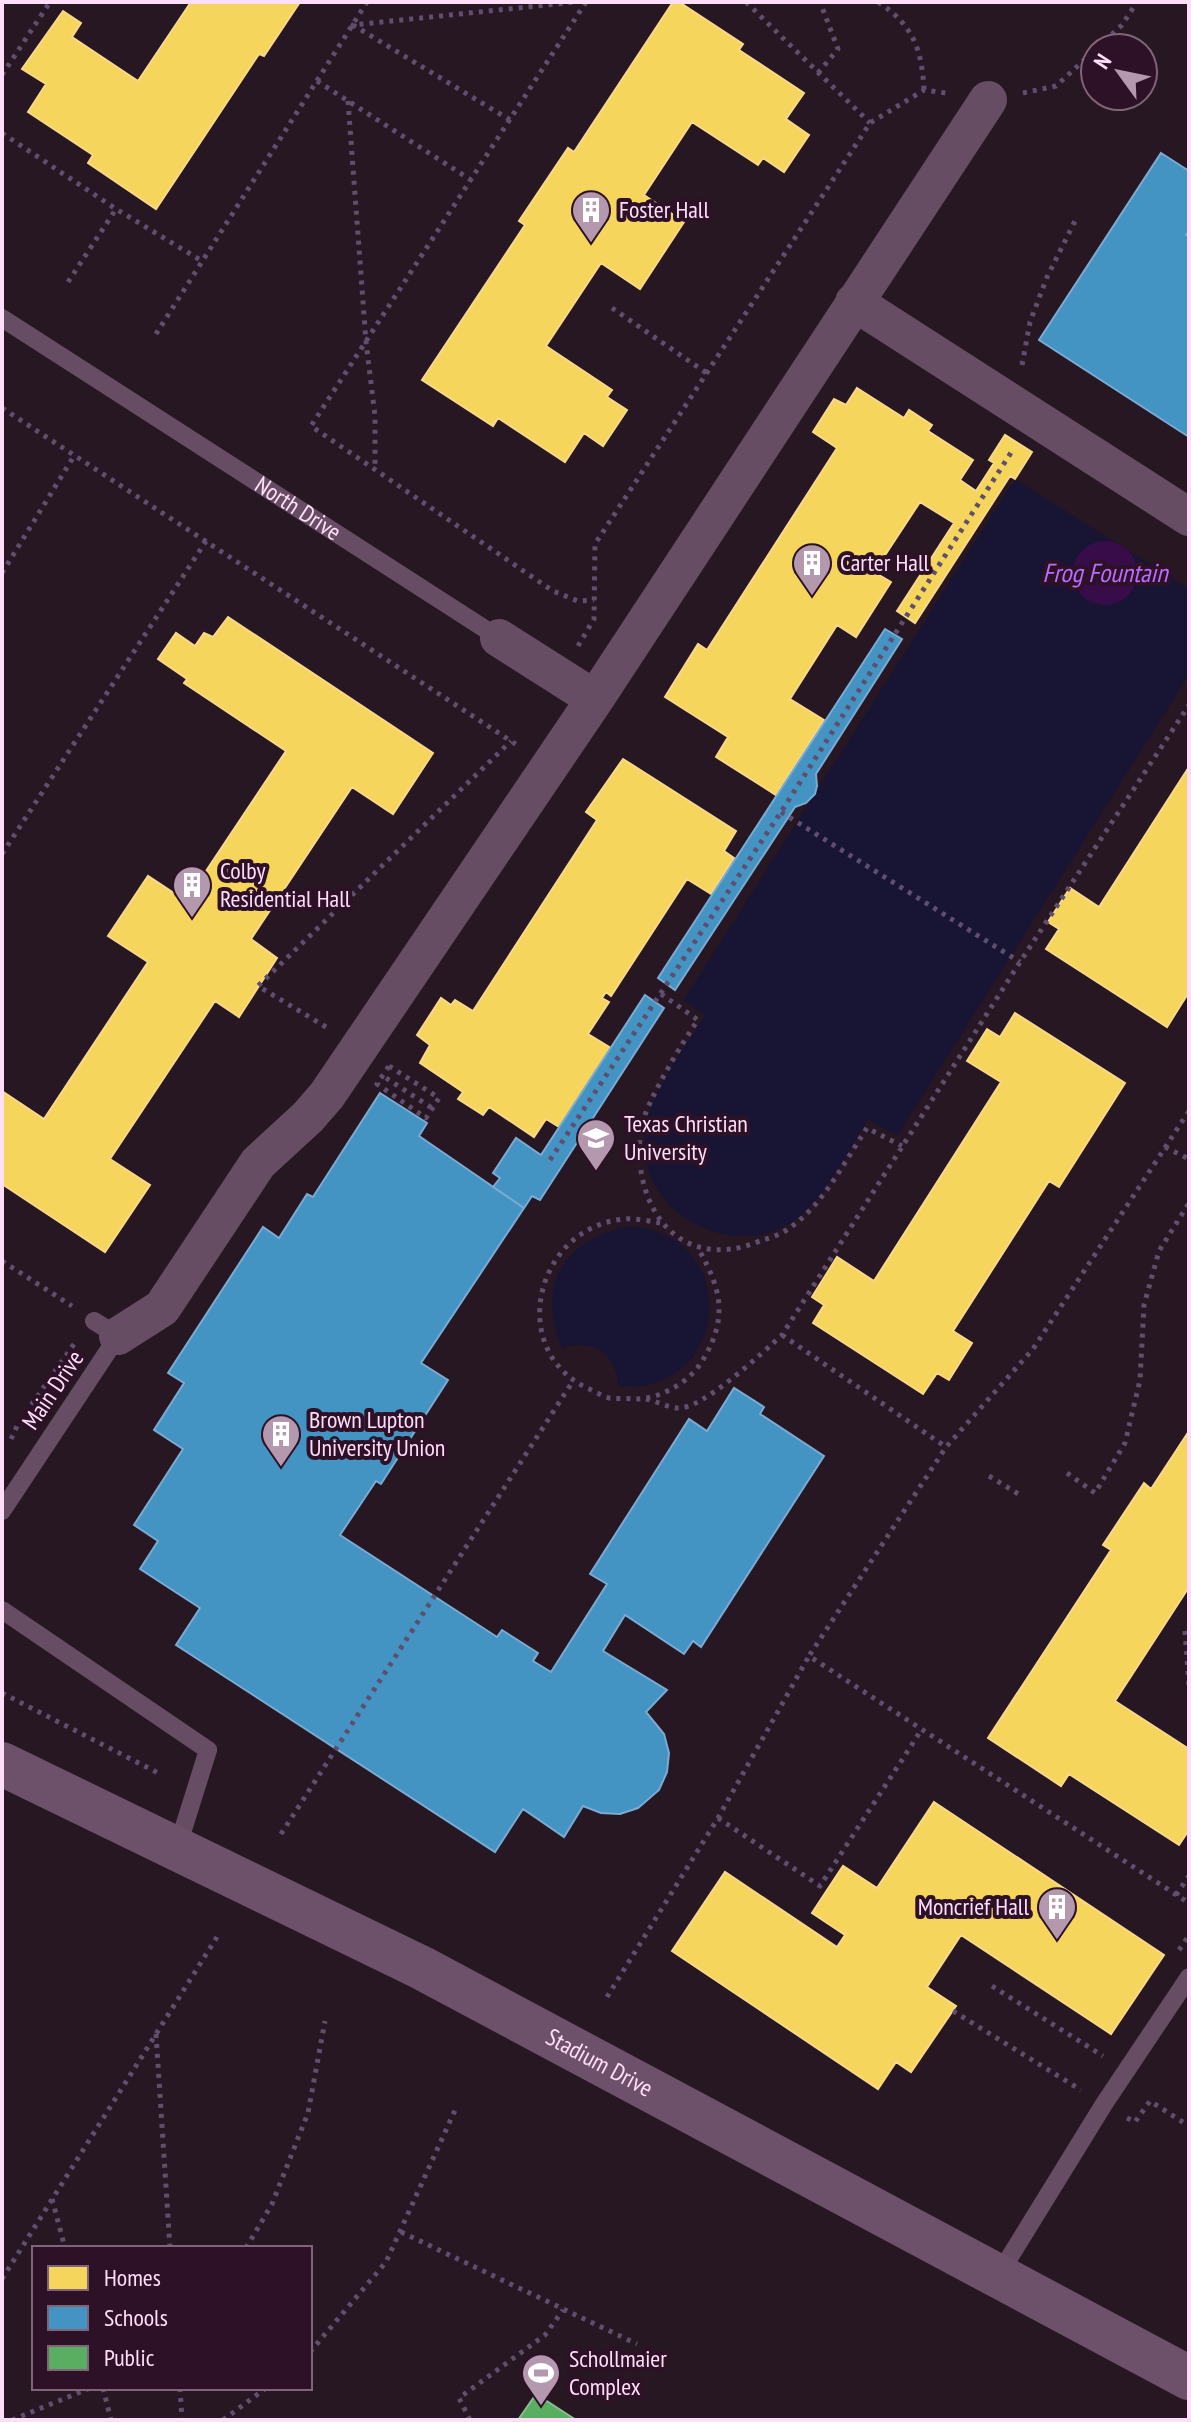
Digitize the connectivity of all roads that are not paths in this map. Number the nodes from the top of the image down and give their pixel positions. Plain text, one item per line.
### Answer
1 (988, 100) road end
2 (854, 302) junction
3 (2, 318) edge
4 (1189, 517) edge
5 (499, 638) joint
6 (595, 699) junction
7 (106, 1328) joint
8 (2, 1511) edge
9 (2, 1610) edge
10 (2, 1764) edge
11 (177, 1849) junction
12 (1189, 1977) edge
13 (998, 2276) junction
14 (1189, 2378) edge

1 - 2 street
2 - 4 street
2 - 6 street
3 - 5 lane, North Drive
5 - 6 street, North Drive
6 - 7 street
7 - 8 lane, Main Drive
9 - 11 lane
10 - 11 street, Stadium Drive
11 - 13 street, Stadium Drive
12 - 13 lane
13 - 14 street, Stadium Drive

